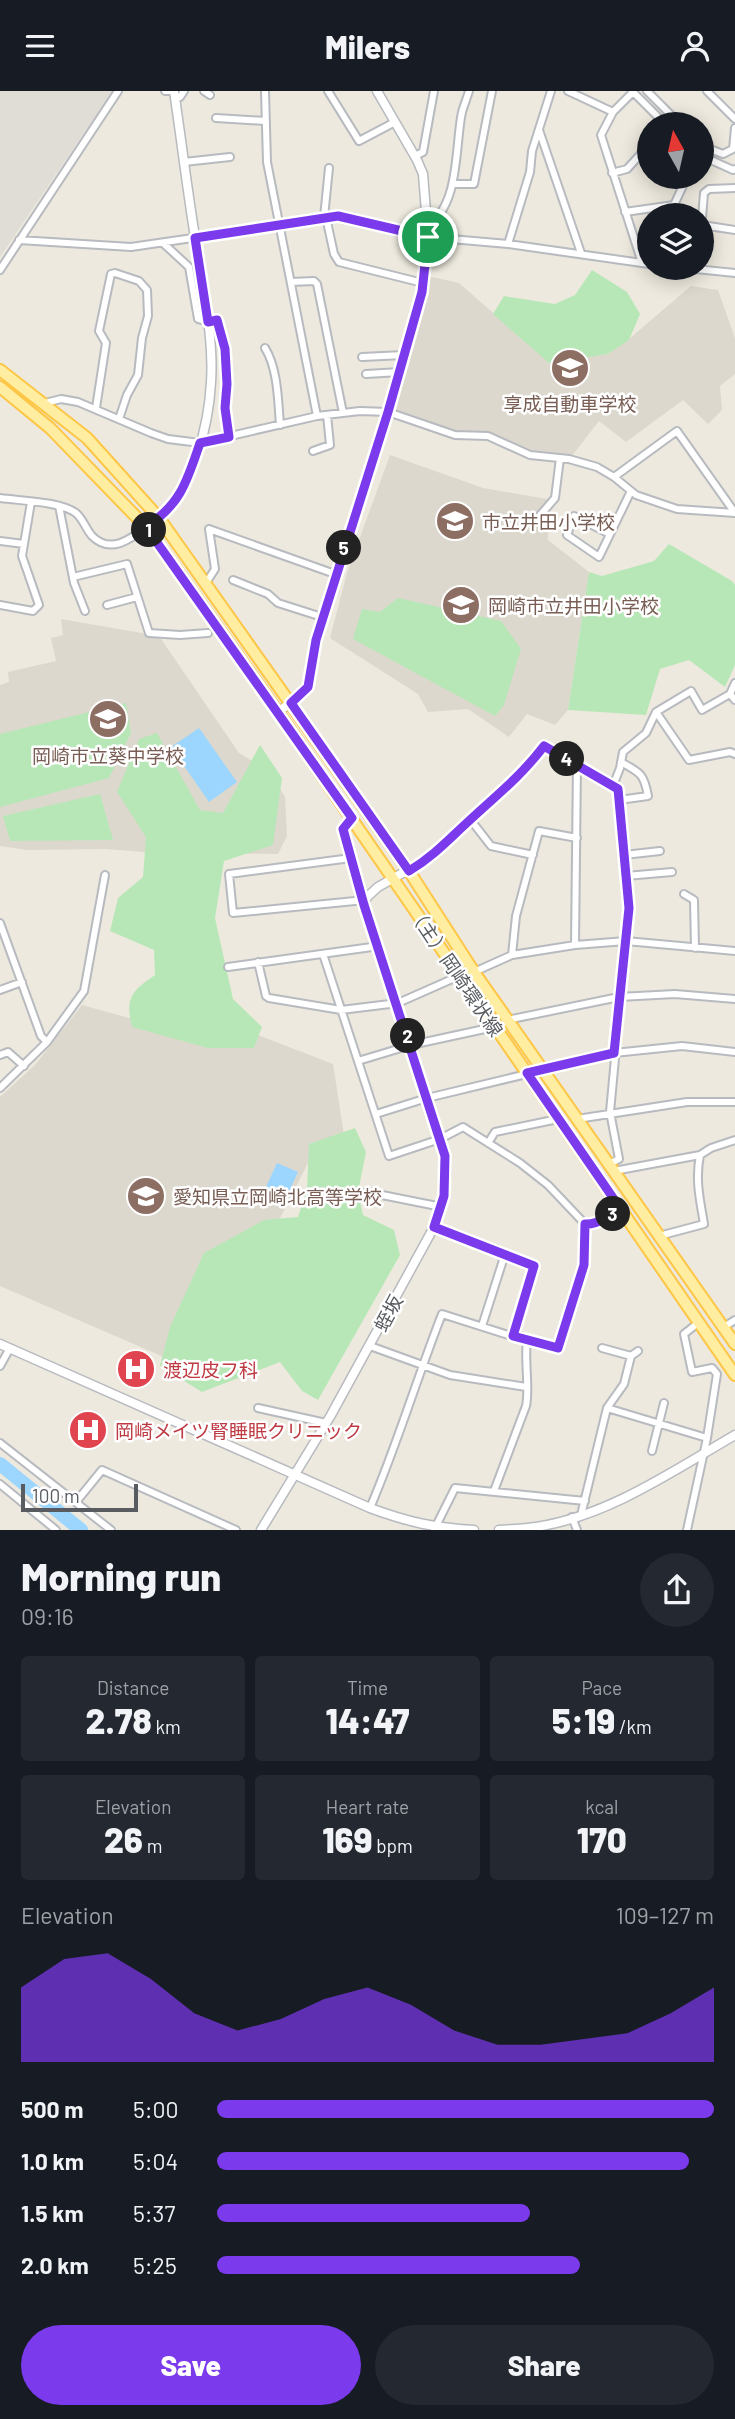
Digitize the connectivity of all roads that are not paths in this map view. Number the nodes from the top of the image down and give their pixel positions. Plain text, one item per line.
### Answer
1 (118, 91) edge
2 (184, 91) edge
3 (265, 91) edge
4 (328, 91) edge
5 (377, 91) edge
6 (433, 91) edge
7 (469, 91) edge
8 (492, 91) edge
9 (551, 91) edge
10 (568, 91) edge
11 (632, 91) edge
12 (648, 91) edge
13 (707, 91) edge
14 (171, 93) edge
15 (653, 112) edge
16 (668, 112) edge
17 (613, 113) junction
18 (216, 118) dead end
19 (735, 119) edge
20 (265, 121) junction
21 (395, 122) junction
22 (735, 128) edge
23 (539, 130) junction
24 (714, 151) edge
25 (230, 156) dead end
26 (415, 156) junction
27 (637, 159) edge
28 (714, 161) edge
29 (184, 162) junction
30 (329, 168) dead end
31 (735, 169) edge
32 (612, 173) junction
33 (453, 184) junction
34 (735, 188) edge
35 (681, 189) edge
36 (703, 203) edge
37 (625, 212) junction
38 (325, 217) junction
39 (427, 225) junction
40 (280, 226) junction
41 (714, 227) edge
42 (735, 230) edge
43 (428, 237) junction
44 (195, 238) junction
45 (19, 240) junction
46 (163, 243) junction
47 (637, 243) edge
48 (508, 244) junction
49 (581, 253) junction
50 (637, 262) edge
51 (0, 270) edge
52 (714, 270) edge
53 (735, 273) edge
54 (291, 282) junction
55 (423, 283) junction
56 (208, 322) junction
57 (264, 348) dead end
58 (404, 355) junction
59 (362, 357) dead end
60 (0, 370) edge
61 (400, 372) junction
62 (366, 374) dead end
63 (0, 387) edge
64 (46, 403) junction
65 (96, 408) junction
66 (388, 412) junction
67 (343, 413) junction
68 (327, 415) junction
69 (317, 416) junction
70 (119, 419) junction
71 (280, 425) junction
72 (229, 437) junction
73 (200, 443) junction
74 (313, 451) dead end
75 (560, 459) junction
76 (614, 477) junction
77 (631, 491) junction
78 (0, 498) edge
79 (31, 502) junction
80 (59, 506) junction
81 (735, 513) edge
82 (159, 518) junction
83 (536, 520) dead end
84 (146, 527) junction
85 (610, 534) junction
86 (0, 541) edge
87 (24, 544) junction
88 (335, 574) junction
89 (73, 577) junction
90 (233, 580) dead end
91 (205, 583) junction
92 (137, 597) junction
93 (0, 605) edge
94 (107, 605) dead end
95 (85, 611) dead end
96 (323, 617) junction
97 (208, 633) dead end
98 (735, 683) edge
99 (733, 697) edge
100 (291, 703) junction
101 (278, 712) junction
102 (656, 712) junction
103 (735, 754) edge
104 (621, 762) junction
105 (577, 764) junction
106 (613, 786) junction
107 (619, 800) junction
108 (352, 818) junction
109 (470, 819) junction
110 (577, 838) junction
111 (660, 851) dead end
112 (533, 855) junction
113 (624, 855) junction
114 (351, 858) junction
115 (409, 871) junction
116 (671, 872) dead end
117 (105, 875) dead end
118 (626, 876) junction
119 (393, 879) junction
120 (684, 894) dead end
121 (365, 901) junction
122 (0, 923) edge
123 (1, 931) edge
124 (626, 941) junction
125 (575, 945) junction
126 (379, 946) junction
127 (695, 948) junction
128 (735, 951) edge
129 (323, 954) junction
130 (512, 955) junction
131 (258, 962) junction
132 (228, 967) dead end
133 (474, 972) junction
134 (459, 976) junction
135 (22, 982) junction
136 (0, 990) edge
137 (619, 997) junction
138 (735, 999) edge
139 (398, 1003) junction
140 (341, 1010) junction
141 (507, 1020) junction
142 (494, 1027) junction
143 (47, 1042) junction
144 (411, 1045) junction
145 (735, 1052) edge
146 (614, 1053) junction
147 (0, 1055) edge
148 (358, 1061) junction
149 (24, 1066) junction
150 (543, 1069) junction
151 (527, 1073) junction
152 (0, 1088) edge
153 (427, 1098) junction
154 (735, 1102) edge
155 (610, 1112) junction
156 (376, 1114) junction
157 (558, 1119) junction
158 (577, 1119) junction
159 (439, 1139) junction
160 (735, 1140) edge
161 (488, 1143) junction
162 (700, 1156) junction
163 (612, 1168) junction
164 (367, 1192) dead end
165 (618, 1205) junction
166 (442, 1207) junction
167 (585, 1224) junction
168 (434, 1227) junction
169 (659, 1235) junction
170 (505, 1254) junction
171 (735, 1320) edge
172 (698, 1323) junction
173 (482, 1326) junction
174 (723, 1327) junction
175 (513, 1336) junction
176 (527, 1341) junction
177 (0, 1344) edge
178 (735, 1344) edge
179 (370, 1346) junction
180 (10, 1348) junction
181 (602, 1348) dead end
182 (638, 1351) dead end
183 (631, 1356) junction
184 (422, 1364) junction
185 (0, 1366) edge
186 (735, 1375) edge
187 (526, 1387) junction
188 (664, 1403) dead end
189 (258, 1408) dead end
190 (607, 1408) junction
191 (326, 1423) junction
192 (659, 1424) junction
193 (735, 1435) edge
194 (707, 1438) junction
195 (0, 1443) edge
196 (652, 1451) dead end
197 (703, 1454) junction
198 (294, 1476) junction
199 (0, 1484) edge
200 (494, 1491) junction
201 (585, 1501) junction
202 (76, 1502) junction
203 (370, 1508) junction
204 (577, 1516) junction
205 (434, 1529) edge
206 (56, 1530) edge
207 (111, 1530) edge
208 (236, 1530) edge
209 (261, 1530) edge
210 (474, 1530) edge
211 (499, 1530) edge
212 (577, 1530) edge
213 (687, 1530) edge

1 - 45 street
2 - 14 street
3 - 20 street
4 - 21 street
5 - 21 street
6 - 26 street
7 - 33 street
8 - 33 street
9 - 23 street
10 - 17 street
11 - 15 street
11 - 17 street
12 - 16 street
13 - 19 street
14 - 29 street
17 - 32 street
18 - 20 street
20 - 40 street
21 - 26 street
22 - 24 street
23 - 48 street
23 - 49 street
25 - 29 street
26 - 39 street
27 - 32 street
28 - 31 street
29 - 44 street
30 - 38 street
32 - 37 street
33 - 39 street
34 - 36 street
35 - 37 street
37 - 47 street
38 - 40 street
38 - 43 street
38 - 55 street
39 - 43 street
40 - 44 street
40 - 54 street
41 - 42 street
43 - 48 street
43 - 55 street
44 - 46 street
44 - 56 street
45 - 46 street
45 - 51 street
46 - 56 street
48 - 49 street
49 - 50 street
52 - 53 street
54 - 67 street
54 - 69 street
55 - 58 street
56 - 72 street
56 - 73 street
57 - 71 street
58 - 59 street
58 - 61 street
60 - 64 main road, （主）岡崎環状線
61 - 62 street
61 - 66 street
63 - 84 main road, （主）岡崎環状線
64 - 65 street
64 - 82 main road, （主）岡崎環状線
65 - 70 street
65 - 70 street
66 - 67 street
66 - 75 street
66 - 88 street
67 - 68 street
68 - 69 street
68 - 74 street
69 - 71 street
70 - 73 street
71 - 72 street
72 - 73 street
73 - 82 street
75 - 76 street
75 - 83 street
76 - 77 street
76 - 81 street
77 - 81 street
77 - 85 street
78 - 79 street
79 - 80 street
79 - 87 street
80 - 84 street
80 - 89 street
82 - 84 street
82 - 91 main road, （主）岡崎環状線
84 - 101 main road, （主）岡崎環状線
85 - 85 street
86 - 87 street
87 - 93 street
88 - 91 street
88 - 96 street
89 - 92 street
89 - 95 street
90 - 96 street
91 - 100 main road, （主）岡崎環状線
92 - 94 street
92 - 97 street
96 - 100 street
98 - 99 street
99 - 102 street
100 - 101 street
100 - 115 main road, （主）岡崎環状線
101 - 108 main road, （主）岡崎環状線
102 - 103 street
102 - 104 street
104 - 106 street
104 - 107 street
105 - 106 street
105 - 109 street
105 - 110 street
106 - 107 street
107 - 113 street
108 - 114 street
108 - 119 main road, （主）岡崎環状線
109 - 112 street
109 - 115 street
110 - 112 street
110 - 125 street
111 - 113 street
112 - 130 street
113 - 118 street
114 - 121 street
114 - 121 street
115 - 119 street
115 - 133 main road, （主）岡崎環状線
116 - 118 street
117 - 143 street
118 - 124 street
119 - 121 street
119 - 134 main road, （主）岡崎環状線
120 - 127 street
121 - 126 street, 蛭坂
122 - 123 street
123 - 135 street
124 - 125 street
124 - 127 street
124 - 137 street
125 - 130 street
126 - 129 street
126 - 139 street, 蛭坂
127 - 128 street
129 - 131 street
129 - 140 street
130 - 133 street
131 - 132 street
131 - 140 street
133 - 141 main road, （主）岡崎環状線
134 - 139 street
134 - 142 main road, （主）岡崎環状線
135 - 136 street
135 - 143 street
137 - 138 street
137 - 141 street
137 - 146 street
139 - 140 street
139 - 144 street, 蛭坂
140 - 148 street
141 - 150 main road, （主）岡崎環状線
142 - 144 street
142 - 151 main road, （主）岡崎環状線
143 - 149 street
144 - 148 street
144 - 153 street, 蛭坂
145 - 146 street
146 - 150 street
146 - 155 street
147 - 149 street
148 - 156 street
149 - 152 street
150 - 151 street
150 - 158 main road, （主）岡崎環状線
151 - 153 street
151 - 157 main road, （主）岡崎環状線
153 - 156 street
153 - 159 street, 蛭坂
154 - 155 street
155 - 158 street
155 - 163 street
156 - 159 street
157 - 161 street
157 - 165 main road, （主）岡崎環状線
158 - 163 main road, （主）岡崎環状線
159 - 161 street
159 - 166 street, 蛭坂
160 - 162 street
161 - 167 street
162 - 163 street
162 - 169 street
163 - 169 main road, （主）岡崎環状線
164 - 166 street
165 - 167 street
165 - 172 main road, （主）岡崎環状線
166 - 168 street, 蛭坂
167 - 176 street
168 - 170 street
168 - 179 street, 蛭坂
169 - 174 main road, （主）岡崎環状線
170 - 173 street
170 - 175 street
171 - 174 street
172 - 186 main road, （主）岡崎環状線
172 - 194 street
173 - 175 street
173 - 184 street
174 - 178 main road, （主）岡崎環状線
175 - 176 street
176 - 187 street
177 - 180 street
179 - 184 street
179 - 191 street, 蛭坂
180 - 185 street
180 - 198 street
181 - 183 street
182 - 183 street
183 - 190 street
184 - 187 street
184 - 203 street
187 - 200 street
188 - 192 street
189 - 191 street
190 - 192 street
190 - 201 street
191 - 198 street, 蛭坂
192 - 194 street
192 - 196 street
193 - 197 street
194 - 197 street
195 - 202 street
197 - 204 street
197 - 213 street
198 - 203 street
198 - 209 street, 蛭坂
199 - 206 street
200 - 201 street
200 - 205 street
201 - 204 street
202 - 207 street
202 - 208 street
203 - 205 street
204 - 211 street
204 - 212 street
205 - 210 street

